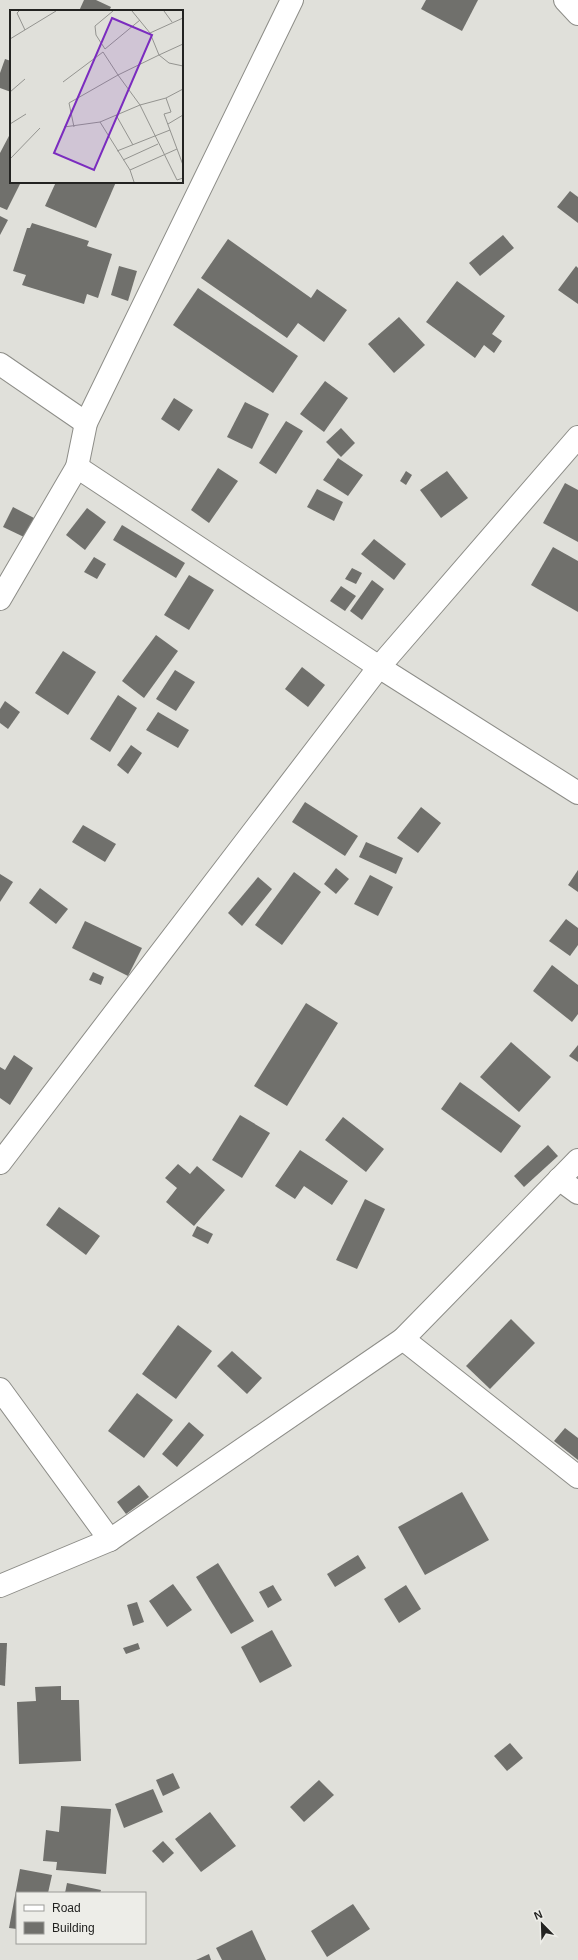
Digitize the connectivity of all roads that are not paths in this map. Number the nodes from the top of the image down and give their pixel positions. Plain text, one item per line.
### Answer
1 (292, 0) edge
2 (565, 0) edge
3 (578, 14) edge
4 (0, 364) edge
5 (86, 423) junction
6 (578, 437) edge
7 (77, 467) junction
8 (0, 599) edge
9 (379, 667) junction
10 (578, 793) edge
11 (578, 1160) edge
12 (0, 1163) edge
13 (559, 1179) junction
14 (578, 1193) edge
15 (403, 1339) junction
16 (0, 1389) edge
17 (578, 1477) edge
18 (110, 1540) junction
19 (0, 1586) edge

1 - 5 street
2 - 3 street
4 - 5 street
5 - 7 street
6 - 9 street
7 - 8 street
7 - 9 street
9 - 10 street
9 - 12 street
11 - 13 street
13 - 14 street
13 - 15 street
15 - 17 street
15 - 18 street
16 - 18 street
18 - 19 street

